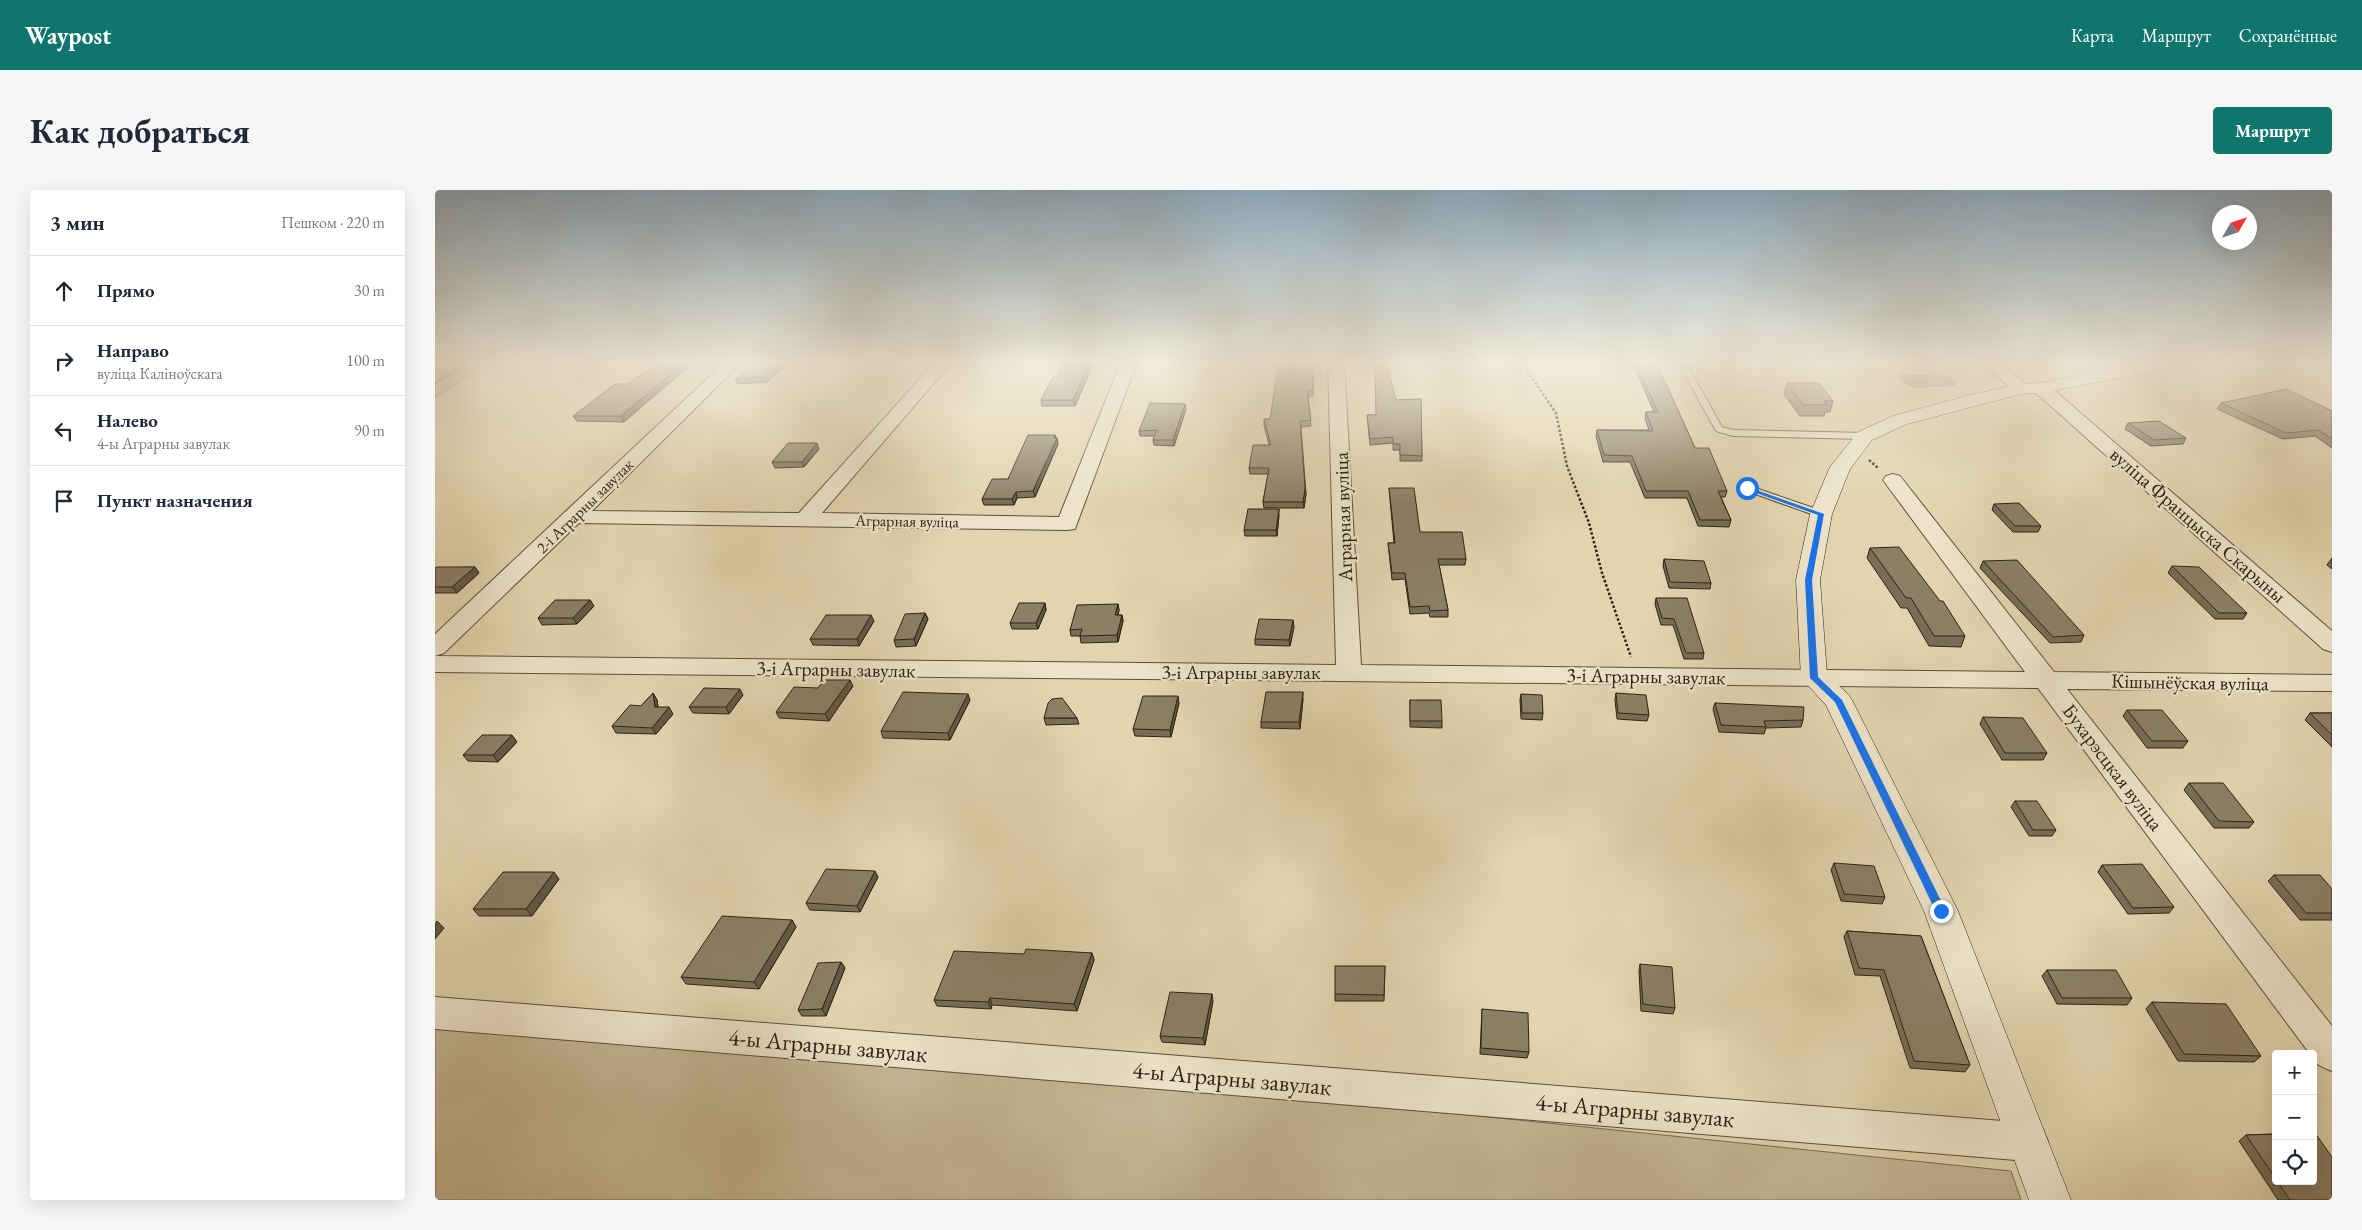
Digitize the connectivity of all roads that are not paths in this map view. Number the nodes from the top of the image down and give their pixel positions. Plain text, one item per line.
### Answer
1 (685, 409) edge
2 (902, 409) edge
3 (1111, 409) edge
4 (1338, 409) edge
5 (1708, 409) edge
6 (1938, 409) edge
7 (2056, 409) edge
8 (1861, 443) junction
9 (1893, 480) road end
10 (1747, 488) dead end
11 (1821, 514) junction
12 (574, 517) junction
13 (805, 518) junction
14 (2332, 644) edge
15 (435, 648) edge
16 (435, 664) edge
17 (1349, 673) junction
18 (1814, 678) junction
19 (2048, 680) junction
20 (2332, 683) edge
21 (435, 1013) edge
22 (2332, 1054) edge
23 (2028, 1142) junction
24 (2050, 1200) edge

1 - 12 street, 2-і Аграрны завулак
2 - 13 street
3 - 13 street, Аграрная вуліца
4 - 17 street, Аграрная вуліца
5 - 8 lane
6 - 8 main road
7 - 14 street, вуліца Францыска Скарыны
8 - 11 main road
9 - 19 street, Бухарэсцкая вуліца
10 - 11 lane
11 - 18 main road
12 - 13 street, Аграрная вуліца
12 - 15 street, 2-і Аграрны завулак
16 - 17 street, 3-і Аграрны завулак
17 - 18 street, 3-і Аграрны завулак
18 - 19 street, 3-і Аграрны завулак
18 - 23 main road
19 - 20 street, Кішынёўская вуліца
19 - 22 street, Бухарэсцкая вуліца
21 - 23 street, 4-ы Аграрны завулак
23 - 24 main road

